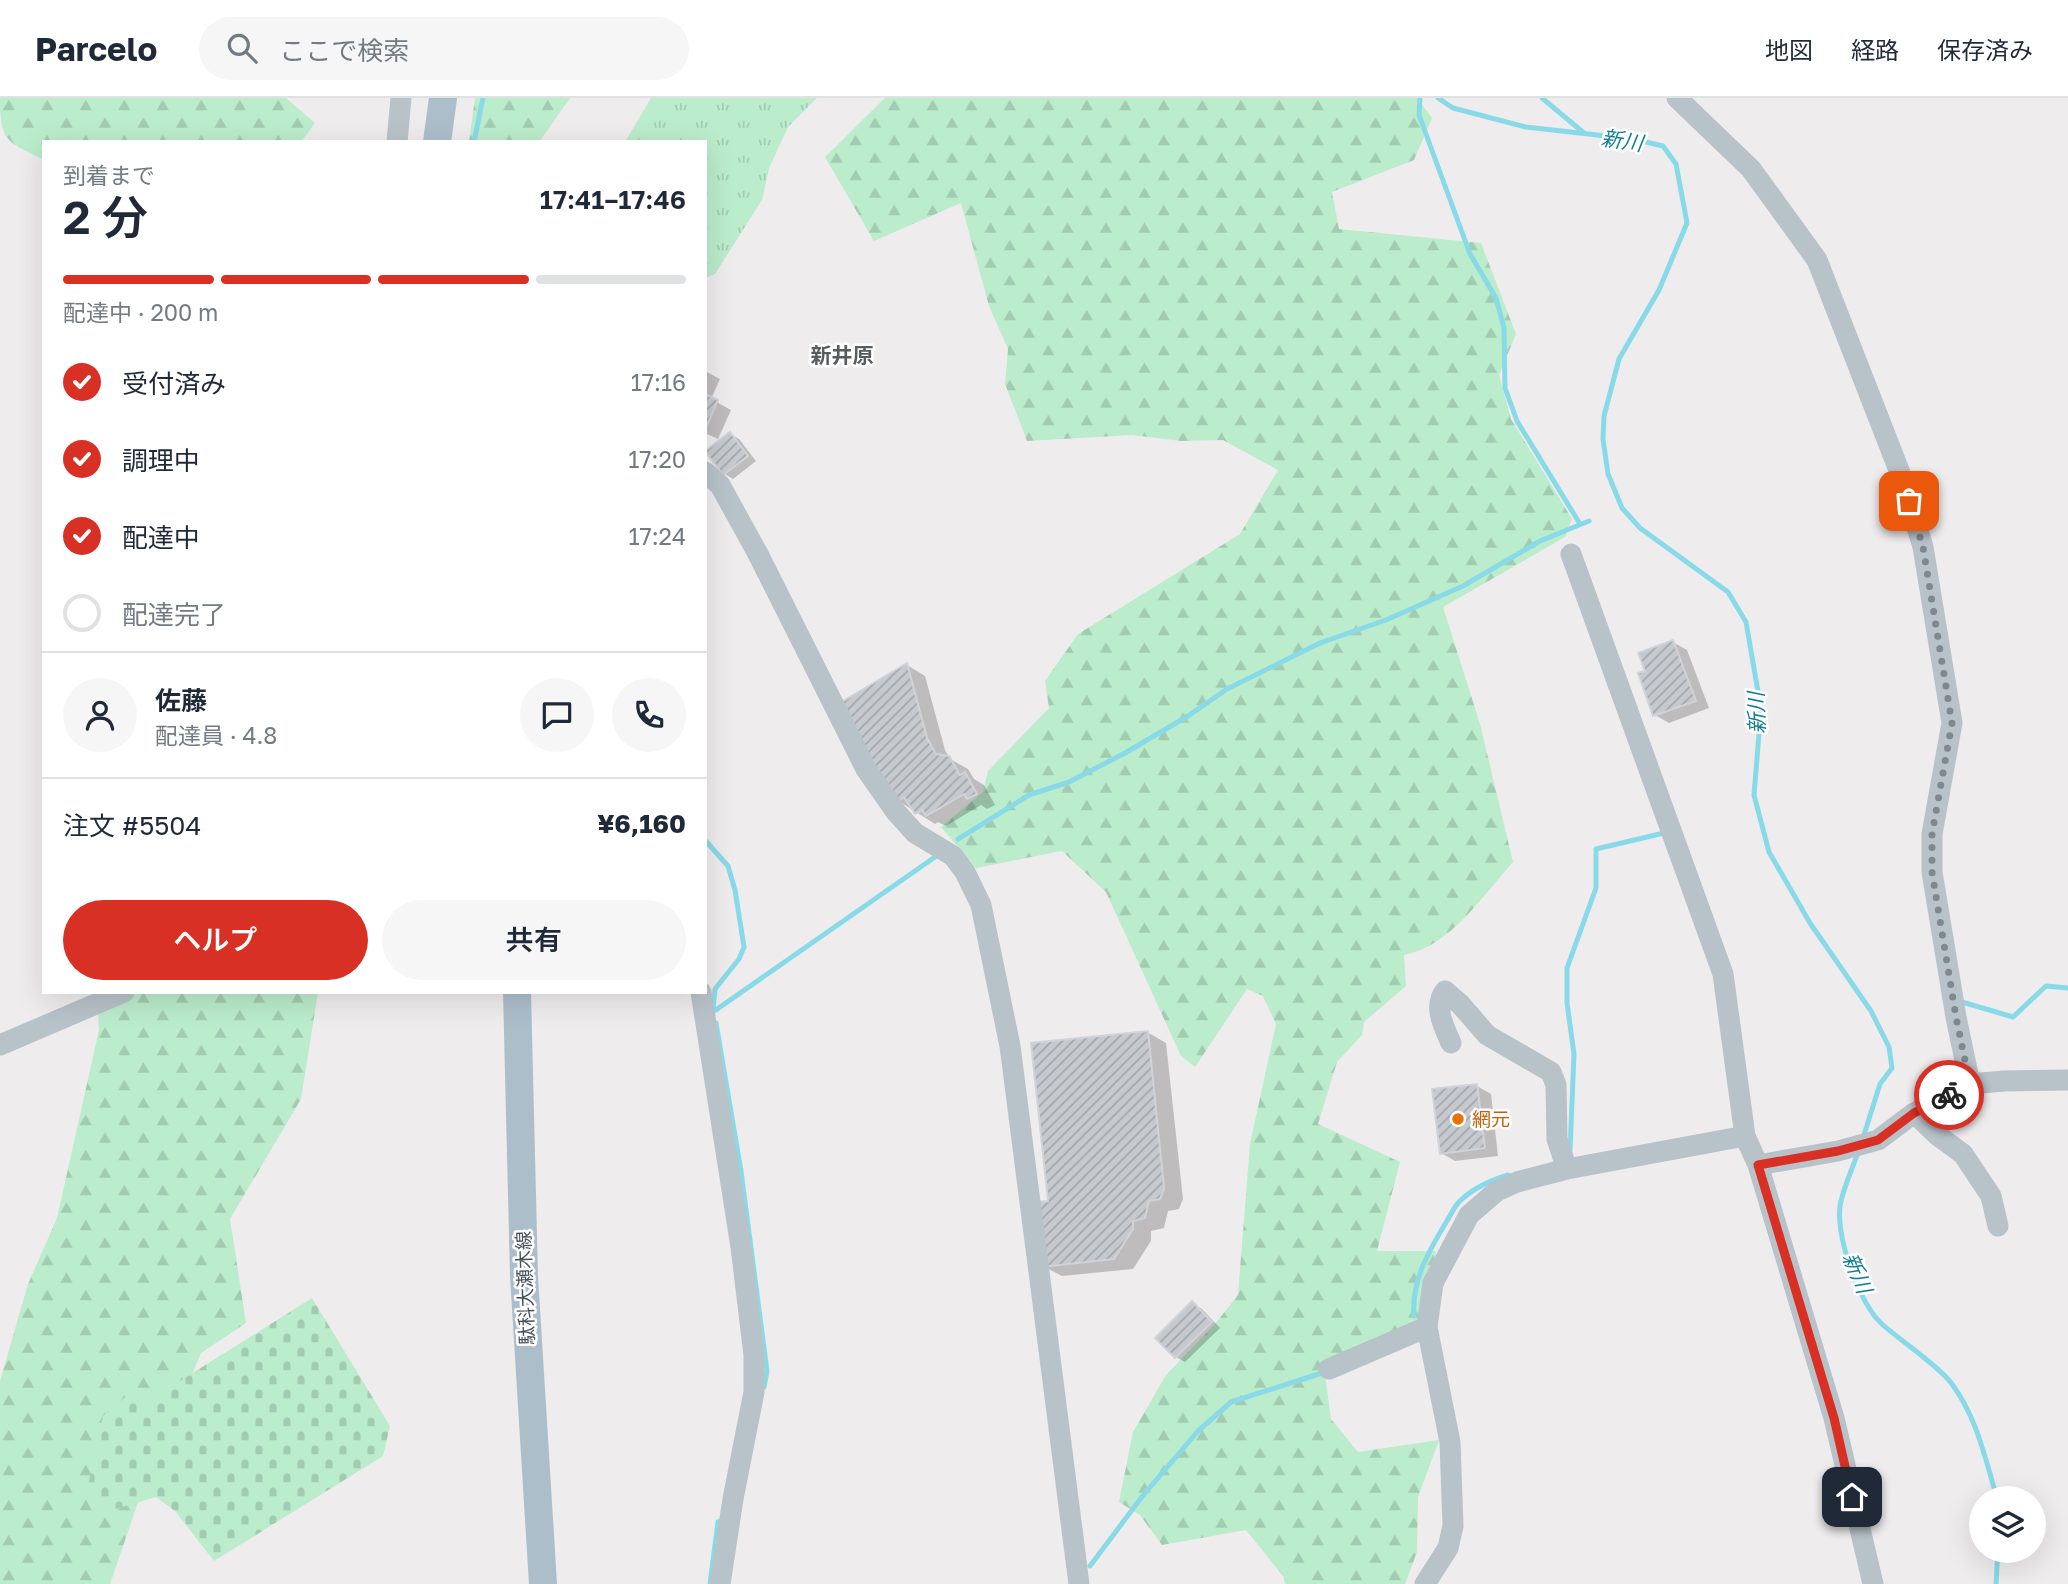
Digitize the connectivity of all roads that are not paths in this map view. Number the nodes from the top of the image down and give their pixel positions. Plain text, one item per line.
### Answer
1 (401, 98) edge
2 (443, 98) edge
3 (1677, 98) edge
4 (397, 140) edge
5 (437, 140) edge
6 (707, 474) edge
7 (1572, 554) dead end
8 (119, 994) edge
9 (517, 994) edge
10 (701, 994) edge
11 (1451, 1042) dead end
12 (0, 1045) edge
13 (2068, 1080) edge
14 (1970, 1084) junction
15 (1914, 1113) junction
16 (1745, 1136) junction
17 (1758, 1165) junction
18 (1567, 1169) junction
19 (1998, 1226) dead end
20 (1427, 1327) junction
21 (1329, 1369) dead end
22 (543, 1584) edge
23 (720, 1584) edge
24 (1079, 1584) edge
25 (1425, 1584) edge
26 (1873, 1584) edge

1 - 4 street
2 - 5 main road
3 - 14 street
6 - 24 street
7 - 16 street
8 - 12 street
9 - 22 main road, 駄科大瀬木線
10 - 23 street
11 - 18 street
13 - 14 street
14 - 15 street
15 - 17 street
15 - 19 street
16 - 17 street
16 - 18 street
17 - 26 street
18 - 20 street
20 - 21 street
20 - 25 street

